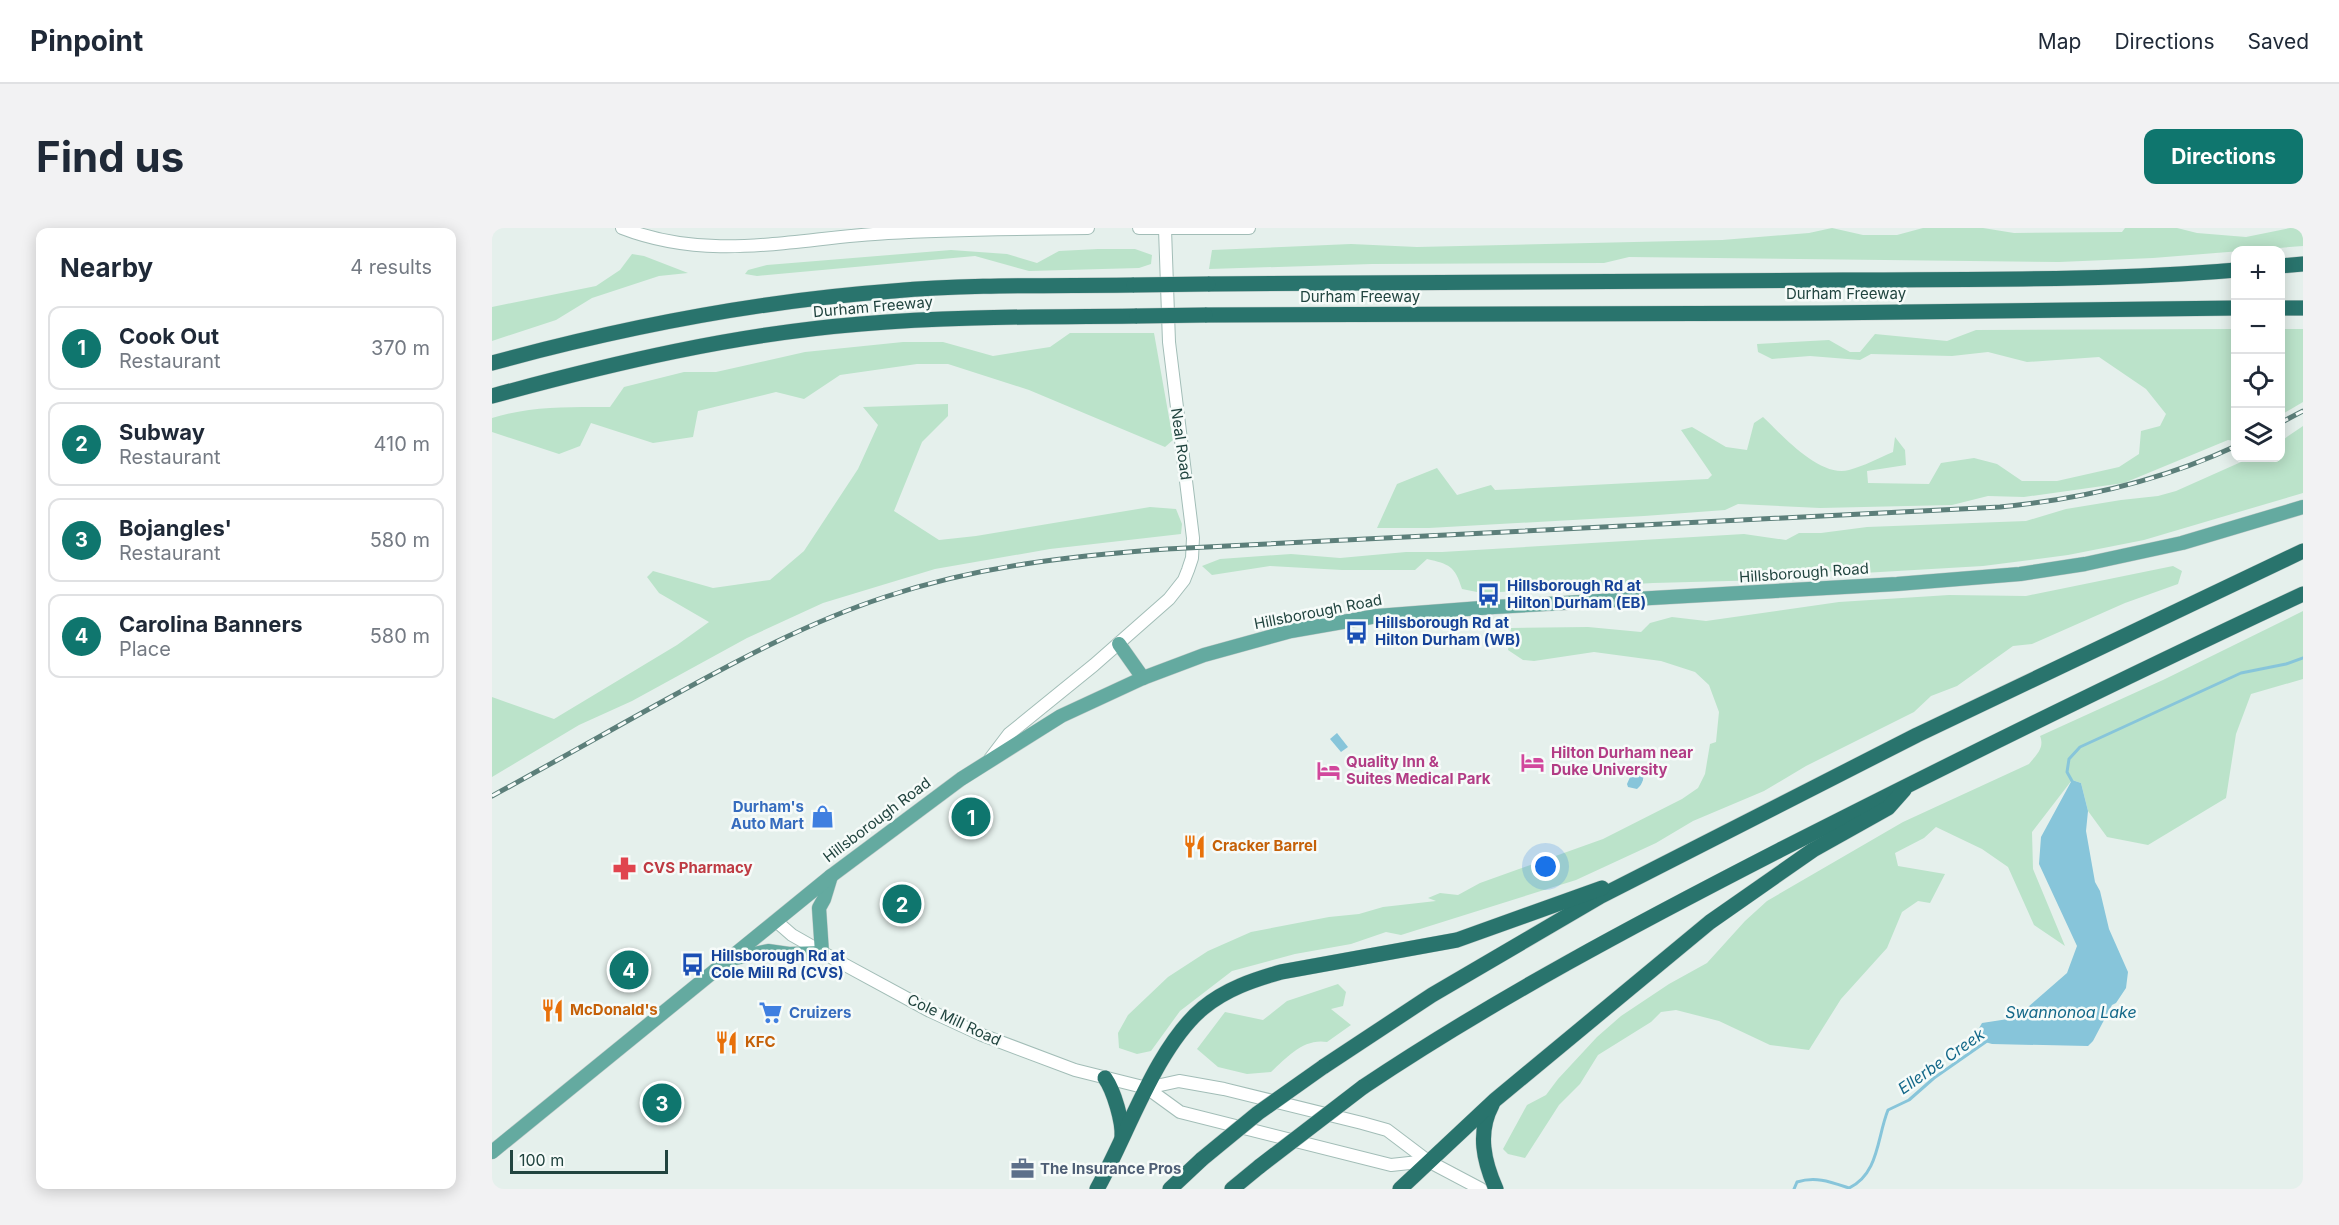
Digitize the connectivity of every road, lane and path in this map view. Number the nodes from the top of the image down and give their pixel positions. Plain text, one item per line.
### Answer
1 (622, 228) edge
2 (1088, 228) edge
3 (1139, 228) edge
4 (1249, 228) edge
5 (1165, 229) edge
6 (2303, 264) edge
7 (2285, 266) edge
8 (2231, 270) edge
9 (2231, 308) edge
10 (2285, 308) edge
11 (2303, 308) edge
12 (492, 363) edge
13 (492, 396) edge
14 (2303, 507) edge
15 (2303, 551) edge
16 (2303, 594) edge
17 (1119, 644) junction
18 (1143, 678) junction
19 (1065, 690) junction
20 (1060, 716) junction
21 (990, 759) junction
22 (1910, 783) junction
23 (1645, 875) junction
24 (831, 876) junction
25 (776, 921) junction
26 (822, 953) junction
27 (728, 960) junction
28 (1105, 1078) junction
29 (1147, 1088) junction
30 (1495, 1100) junction
31 (1122, 1140) junction
32 (492, 1152) edge
33 (1428, 1161) junction
34 (1097, 1189) edge
35 (1170, 1189) edge
36 (1232, 1189) edge
37 (1400, 1189) edge
38 (1481, 1189) edge
39 (1496, 1189) edge

1 - 2 street
3 - 5 street
4 - 5 street
5 - 17 street, Neal Road
6 - 7 highway
8 - 12 highway, Durham Freeway, bridge
9 - 13 highway, Durham Freeway, bridge
10 - 11 highway
14 - 18 main road, Hillsborough Road
15 - 23 highway
16 - 22 highway
17 - 18 main road
17 - 19 street, Neal Road
18 - 20 main road, Hillsborough Road
19 - 20 street
19 - 21 street, Neal Road
20 - 21 main road, Hillsborough Road
21 - 24 main road, Hillsborough Road
22 - 30 highway
22 - 36 highway, bridge
23 - 29 highway
23 - 35 highway, bridge
24 - 25 main road, Hillsborough Road
24 - 26 main road
25 - 26 street, Cole Mill Road
25 - 27 main road, Hillsborough Road
26 - 27 main road
26 - 28 street, Cole Mill Road
27 - 32 main road, Hillsborough Road
28 - 29 street, Cole Mill Road
28 - 31 highway
29 - 31 highway
29 - 33 street, Cole Mill Road
29 - 33 street, Cole Mill Road
30 - 33 highway
30 - 39 highway
31 - 34 highway
33 - 37 highway
33 - 38 street, Cole Mill Road

